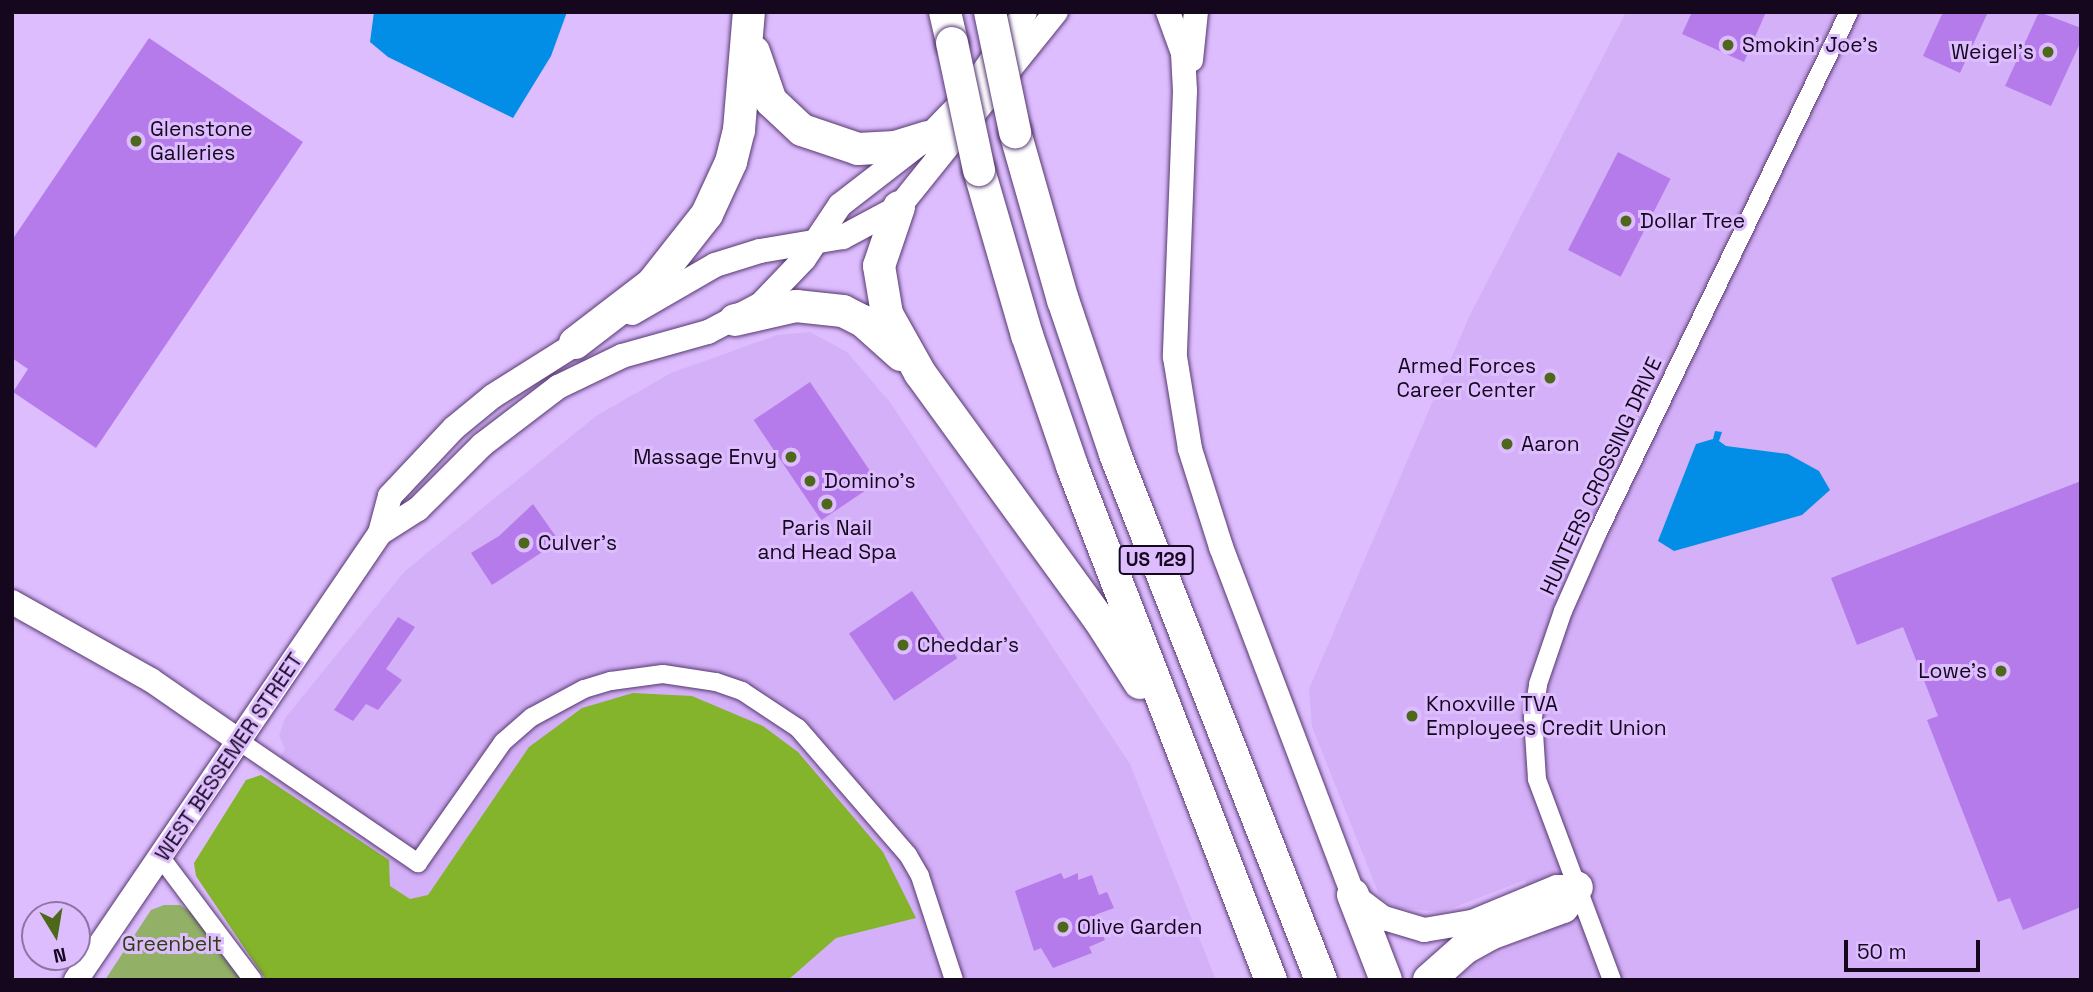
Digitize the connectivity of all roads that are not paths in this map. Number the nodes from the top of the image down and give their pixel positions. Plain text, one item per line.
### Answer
1 (750, 12) edge
2 (945, 12) edge
3 (990, 12) edge
4 (1025, 12) edge
5 (1056, 12) edge
6 (1168, 12) edge
7 (1196, 12) edge
8 (1849, 12) edge
9 (1185, 91) junction
10 (928, 138) junction
11 (899, 208) junction
12 (813, 245) junction
13 (735, 320) junction
14 (575, 343) junction
15 (920, 373) junction
16 (380, 533) junction
17 (12, 602) edge
18 (239, 741) junction
19 (1184, 756) junction
20 (162, 859) junction
21 (1577, 887) junction
22 (1353, 895) junction
23 (76, 980) edge
24 (253, 980) edge
25 (954, 980) edge
26 (1270, 980) edge
27 (1321, 980) edge
28 (1385, 980) edge
29 (1429, 980) edge
30 (1612, 980) edge

1 - 10 highway
1 - 14 highway
2 - 19 highway, US 129, bridge
3 - 27 highway, US 129, bridge
4 - 10 main road, WEST BESSEMER STREET
5 - 11 main road, WEST BESSEMER STREET
6 - 9 main road
7 - 9 main road
8 - 21 street, HUNTERS CROSSING DRIVE
9 - 22 main road
10 - 12 main road, WEST BESSEMER STREET
11 - 12 main road, WEST BESSEMER STREET
11 - 15 highway
12 - 13 main road, WEST BESSEMER STREET
12 - 14 main road, WEST BESSEMER STREET
13 - 15 highway
13 - 16 main road, WEST BESSEMER STREET
14 - 16 main road, WEST BESSEMER STREET
15 - 19 highway
16 - 18 main road, WEST BESSEMER STREET
17 - 18 main road
18 - 20 main road, WEST BESSEMER STREET
18 - 25 street
19 - 26 highway, US 129
20 - 23 main road, WEST BESSEMER STREET
20 - 24 street
21 - 22 main road
21 - 29 highway
21 - 30 street, HUNTERS CROSSING DRIVE
22 - 28 highway

